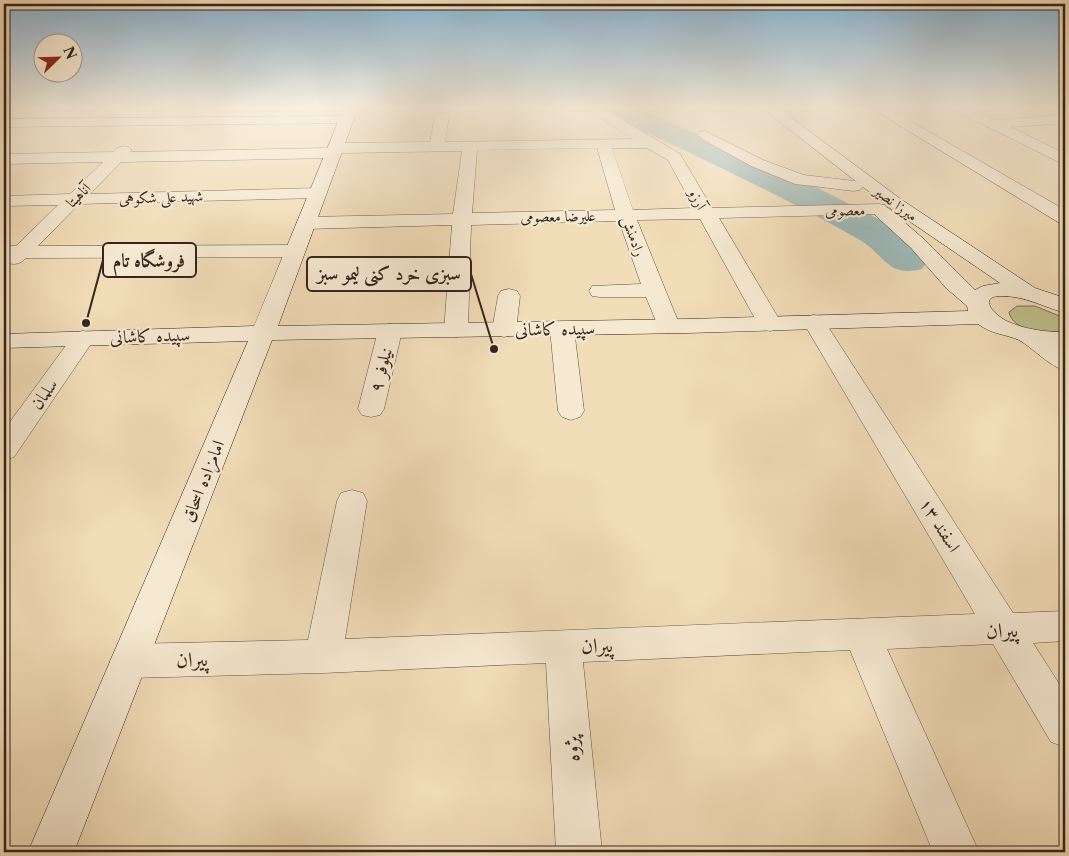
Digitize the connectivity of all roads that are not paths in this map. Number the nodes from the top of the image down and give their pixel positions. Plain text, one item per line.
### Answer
1 (125, 148) edge
2 (387, 148) edge
3 (470, 148) edge
4 (604, 148) edge
5 (658, 148) edge
6 (729, 148) edge
7 (806, 148) edge
8 (816, 148) edge
9 (946, 148) edge
10 (1041, 148) edge
11 (335, 150) junction
12 (117, 156) junction
13 (4, 159) edge
14 (1065, 160) edge
15 (854, 186) junction
16 (318, 193) junction
17 (74, 200) junction
18 (4, 201) edge
19 (881, 204) junction
20 (811, 211) joint
21 (706, 213) junction
22 (626, 215) junction
23 (1065, 218) edge
24 (462, 219) junction
25 (306, 223) junction
26 (200, 234) dead end
27 (295, 251) junction
28 (13, 252) edge
29 (189, 252) junction
30 (4, 269) edge
31 (654, 290) junction
32 (600, 291) dead end
33 (1027, 292) junction
34 (508, 296) dead end
35 (1061, 302) edge
36 (981, 310) junction
37 (814, 322) junction
38 (770, 324) junction
39 (668, 326) junction
40 (562, 329) junction
41 (456, 330) junction
42 (504, 330) junction
43 (390, 331) junction
44 (263, 334) junction
45 (1028, 337) junction
46 (83, 338) junction
47 (1065, 339) edge
48 (4, 340) edge
49 (1065, 363) edge
50 (371, 409) dead end
51 (571, 411) dead end
52 (4, 450) edge
53 (352, 501) dead end
54 (1065, 626) edge
55 (1005, 630) junction
56 (862, 635) junction
57 (563, 646) junction
58 (323, 656) junction
59 (129, 661) junction
60 (1065, 728) edge
61 (51, 852) edge
62 (579, 852) edge
63 (956, 852) edge

1 - 12 street, آناهیتا
2 - 11 street
3 - 24 street
4 - 22 street, رادمنش
5 - 21 street, آرزو
6 - 15 street
7 - 15 street, میرزا نصیر
8 - 19 street, میرزا نصیر
9 - 23 street
10 - 14 street
11 - 12 street
11 - 16 street, امامزاده اسحاق
12 - 13 street
12 - 17 street, آناهیتا
15 - 19 street, میرزا نصیر
16 - 17 street, شهید علی شکوهی
16 - 25 street, امامزاده اسحاق
17 - 18 street, شهید علی شکوهی
17 - 28 street, آناهیتا
19 - 20 street, معصومی
19 - 33 street, میرزا نصیر
19 - 36 street, میرزا نصیر
20 - 21 street, علیرضا معصومی
21 - 22 street, علیرضا معصومی
21 - 38 street, آرزو
22 - 24 street, علیرضا معصومی
22 - 31 street, رادمنش
24 - 25 street, علیرضا معصومی
24 - 41 street
25 - 27 street, امامزاده اسحاق
26 - 29 street
27 - 29 street
27 - 44 street, امامزاده اسحاق
28 - 29 street
28 - 30 street, آناهیتا
31 - 32 street
31 - 39 street, رادمنش
33 - 35 street
33 - 36 street
34 - 42 street
36 - 37 street, سپیده کاشانی
36 - 45 street, میرزا نصیر
37 - 38 street, سپیده کاشانی
37 - 55 street, اسفند ۱۳
38 - 39 street, سپیده کاشانی
39 - 40 street, سپیده کاشانی
40 - 42 street, سپیده کاشانی
40 - 51 street
41 - 42 street, سپیده کاشانی
41 - 43 street, سپیده کاشانی
43 - 44 street, سپیده کاشانی
43 - 50 street, نیلوفر ۹
44 - 46 street, سپیده کاشانی
44 - 59 street, امامزاده اسحاق
45 - 47 street
45 - 49 street
46 - 48 street, سپیده کاشانی
46 - 52 street, سلمان
53 - 58 street
54 - 55 street, پیران
55 - 56 street, پیران
55 - 60 street, اسفند ۱۳
56 - 57 street, پیران
56 - 63 street
57 - 58 street, پیران
57 - 62 street, پژوه
58 - 59 street, پیران
59 - 61 street, امامزاده اسحاق

